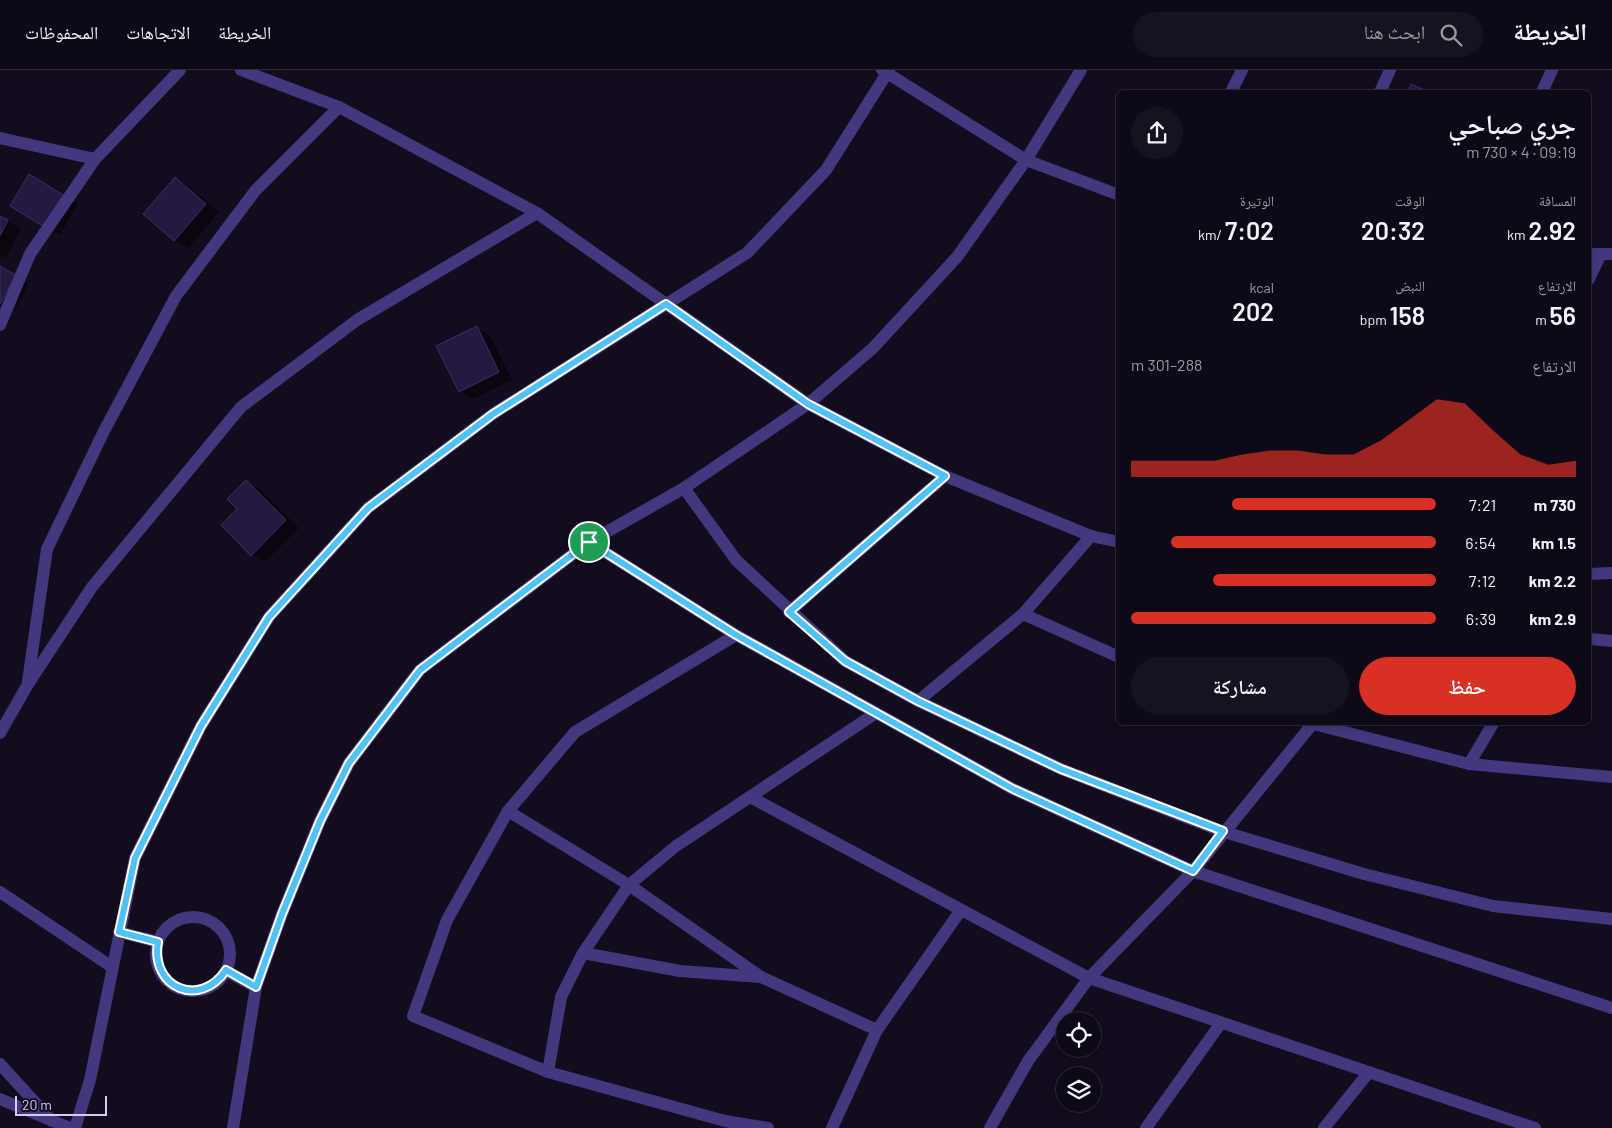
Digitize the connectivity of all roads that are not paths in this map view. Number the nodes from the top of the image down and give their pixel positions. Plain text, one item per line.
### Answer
1 (180, 70) edge
2 (241, 70) edge
3 (1081, 70) edge
4 (1242, 70) edge
5 (1390, 70) edge
6 (1552, 70) edge
7 (886, 71) edge
8 (1232, 90) edge
9 (1381, 90) edge
10 (1543, 90) edge
11 (339, 107) junction
12 (0, 138) edge
13 (95, 159) junction
14 (1026, 160) junction
15 (1116, 194) edge
16 (536, 213) junction
17 (1600, 254) edge
18 (1591, 275) edge
19 (666, 304) junction
20 (0, 325) edge
21 (808, 404) junction
22 (945, 476) junction
23 (684, 488) junction
24 (1091, 536) junction
25 (1116, 541) edge
26 (589, 542) junction
27 (1612, 573) edge
28 (1591, 574) edge
29 (789, 612) junction
30 (1023, 614) junction
31 (736, 635) junction
32 (1591, 639) edge
33 (1612, 641) edge
34 (1116, 656) edge
35 (28, 684) junction
36 (918, 701) junction
37 (876, 713) junction
38 (1309, 725) edge
39 (1319, 725) edge
40 (1492, 725) edge
41 (0, 733) edge
42 (1470, 764) junction
43 (1612, 777) edge
44 (750, 797) junction
45 (508, 811) junction
46 (1223, 831) junction
47 (1193, 871) junction
48 (629, 885) junction
49 (0, 892) edge
50 (961, 910) junction
51 (1612, 919) edge
52 (119, 932) junction
53 (158, 942) junction
54 (583, 953) junction
55 (112, 968) junction
56 (226, 970) junction
57 (761, 978) junction
58 (1089, 978) junction
59 (256, 987) junction
60 (1612, 1008) edge
61 (1221, 1023) junction
62 (877, 1030) junction
63 (0, 1064) edge
64 (548, 1072) junction
65 (1369, 1072) junction
66 (0, 1099) edge
67 (52, 1121) junction
68 (70, 1128) edge
69 (75, 1128) edge
70 (232, 1128) edge
71 (768, 1128) edge
72 (832, 1128) edge
73 (990, 1128) edge
74 (1146, 1128) edge
75 (1324, 1128) edge
76 (1532, 1128) edge

1 - 13 street
2 - 11 street
3 - 14 street
4 - 8 street
5 - 9 street
6 - 10 street
7 - 14 street
7 - 19 street
11 - 16 street
11 - 35 street
12 - 13 street
13 - 20 street
14 - 15 street
14 - 21 street
16 - 19 street
16 - 35 street
17 - 18 street
19 - 21 street
19 - 52 street
21 - 22 street
21 - 23 street
22 - 24 street
22 - 29 street
23 - 26 street
23 - 29 street
24 - 25 street
24 - 30 street
26 - 31 street
26 - 59 street
27 - 28 street
29 - 36 street
30 - 34 street
30 - 36 street
31 - 37 street
31 - 45 street
32 - 33 street
35 - 41 street
36 - 46 street
37 - 44 street
37 - 47 street
38 - 46 street
39 - 42 street
40 - 42 street
42 - 43 street
44 - 48 street
44 - 50 street
45 - 48 street
45 - 64 street
46 - 47 street
46 - 51 street
47 - 58 street
47 - 60 street
48 - 54 street
48 - 57 street
49 - 55 street
50 - 58 street
50 - 62 street
52 - 53 street
52 - 55 street
53 - 56 street
53 - 56 street
54 - 57 street
54 - 64 street
55 - 69 street
56 - 59 street
57 - 62 street
58 - 61 street
58 - 73 street
59 - 70 street
61 - 65 street
61 - 74 street
62 - 72 street
63 - 67 street
64 - 71 street
65 - 75 street
65 - 76 street
66 - 67 street
67 - 68 street

